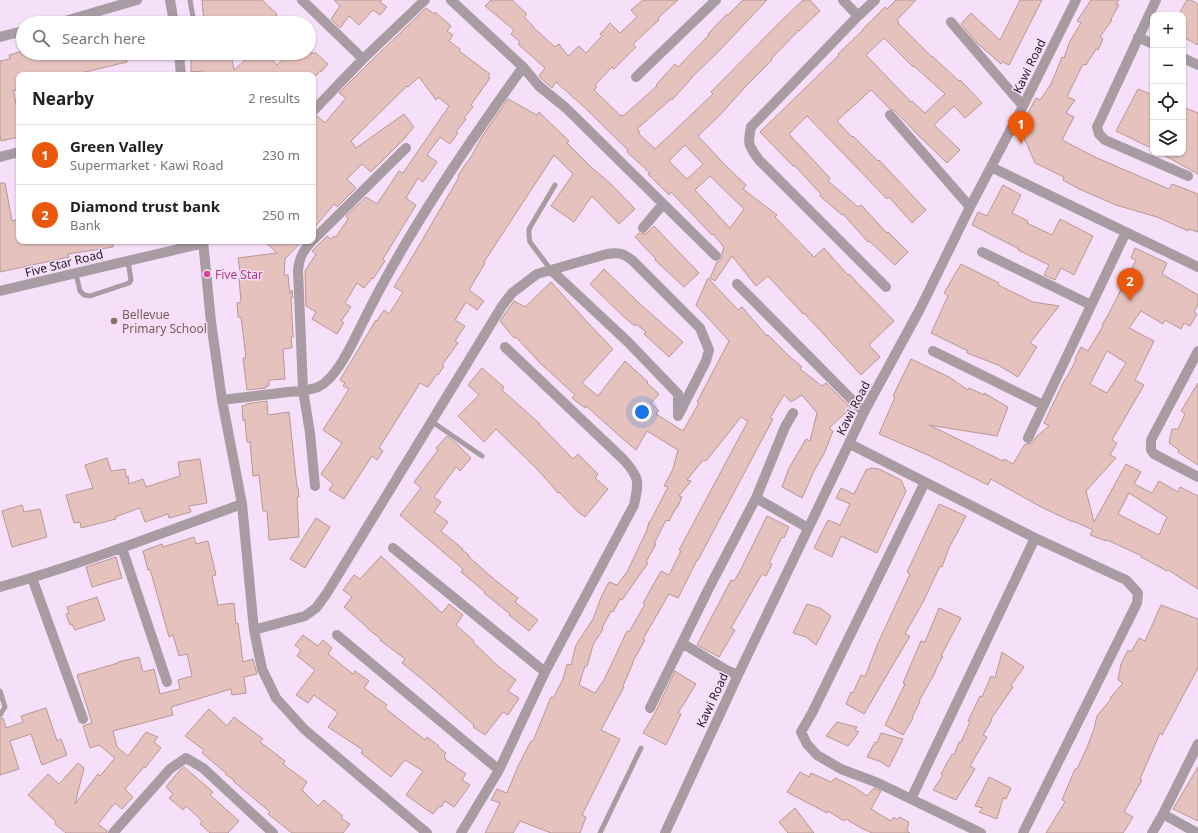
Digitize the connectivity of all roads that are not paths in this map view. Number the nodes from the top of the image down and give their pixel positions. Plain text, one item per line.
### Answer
1 (137, 0) edge
2 (170, 0) edge
3 (190, 0) edge
4 (302, 0) edge
5 (425, 0) edge
6 (451, 0) edge
7 (716, 0) edge
8 (843, 0) edge
9 (875, 0) edge
10 (1076, 0) edge
11 (1156, 0) edge
12 (82, 16) edge
13 (173, 16) edge
14 (193, 16) edge
15 (858, 16) junction
16 (951, 22) dead end
17 (16, 33) edge
18 (0, 37) edge
19 (1138, 37) junction
20 (1150, 43) edge
21 (363, 59) junction
22 (1186, 59) edge
23 (180, 60) edge
24 (1198, 65) edge
25 (523, 67) junction
26 (181, 72) edge
27 (636, 77) dead end
28 (1023, 106) junction
29 (316, 108) edge
30 (890, 115) dead end
31 (406, 148) dead end
32 (16, 153) edge
33 (0, 157) edge
34 (991, 167) junction
35 (1188, 176) dead end
36 (555, 185) dead end
37 (663, 204) junction
38 (970, 207) junction
39 (643, 228) dead end
40 (1126, 232) junction
41 (316, 236) edge
42 (196, 244) edge
43 (204, 244) edge
44 (309, 244) edge
45 (982, 252) dead end
46 (716, 256) dead end
47 (128, 261) junction
48 (1198, 267) edge
49 (551, 270) junction
50 (76, 274) junction
51 (737, 284) dead end
52 (886, 287) dead end
53 (0, 291) edge
54 (1092, 305) junction
55 (505, 348) dead end
56 (933, 351) dead end
57 (1197, 356) edge
58 (303, 390) junction
59 (222, 400) junction
60 (1043, 405) junction
61 (864, 412) junction
62 (793, 413) dead end
63 (431, 421) junction
64 (1028, 438) dead end
65 (850, 444) junction
66 (482, 456) dead end
67 (1198, 477) edge
68 (925, 482) junction
69 (315, 486) dead end
70 (756, 498) junction
71 (242, 504) junction
72 (808, 528) junction
73 (1034, 538) junction
74 (122, 548) junction
75 (392, 548) dead end
76 (32, 578) junction
77 (0, 587) edge
78 (254, 630) junction
79 (337, 635) dead end
80 (682, 643) junction
81 (544, 672) junction
82 (738, 675) junction
83 (167, 682) dead end
84 (0, 691) edge
85 (650, 708) dead end
86 (0, 715) edge
87 (83, 719) dead end
88 (1198, 744) edge
89 (641, 748) dead end
90 (498, 770) junction
91 (911, 800) junction
92 (1163, 814) junction
93 (261, 829) edge
94 (113, 833) edge
95 (273, 833) edge
96 (427, 833) edge
97 (462, 833) edge
98 (600, 833) edge
99 (665, 833) edge
100 (981, 833) edge
101 (1023, 833) edge
102 (1152, 833) edge
103 (1197, 833) edge

1 - 12 street
2 - 13 street
3 - 14 lane
4 - 21 street
5 - 21 street
6 - 25 street
7 - 27 street
8 - 15 street
9 - 15 street
10 - 28 street, Kawi Road
11 - 19 street
15 - 52 street
16 - 28 street
17 - 18 street
19 - 20 street
19 - 35 street
21 - 29 street
22 - 24 street
23 - 26 street
25 - 37 street
25 - 58 street
28 - 34 street, Kawi Road
30 - 38 street
31 - 41 street
32 - 33 street
34 - 38 street, Kawi Road
34 - 40 street
36 - 49 lane
37 - 39 street
37 - 46 street
38 - 61 street, Kawi Road
40 - 48 street
40 - 54 street
42 - 47 street, Five Star Road
43 - 59 street
44 - 58 street
45 - 54 street
47 - 50 street, Five Star Road
47 - 50 lane
49 - 49 street
49 - 63 street
50 - 53 street, Five Star Road
51 - 61 street
54 - 60 street
55 - 81 street
56 - 60 street
57 - 67 street
58 - 59 street
58 - 69 street
59 - 71 street
60 - 64 street
61 - 65 street, Kawi Road
62 - 70 street
63 - 66 lane
63 - 78 street
65 - 68 street
65 - 72 street, Kawi Road
68 - 73 street
68 - 91 street
70 - 72 street
70 - 80 street
71 - 74 street
71 - 78 street
72 - 82 street, Kawi Road
73 - 91 street
73 - 101 street
74 - 76 street
74 - 83 street
75 - 81 street
76 - 77 street
76 - 87 street
78 - 96 street
79 - 90 street
80 - 82 street
80 - 85 street
81 - 90 street
82 - 99 street, Kawi Road
84 - 86 lane
88 - 92 street
89 - 98 lane
90 - 97 street
91 - 100 street
92 - 102 street
92 - 103 street
93 - 94 street
93 - 95 street

